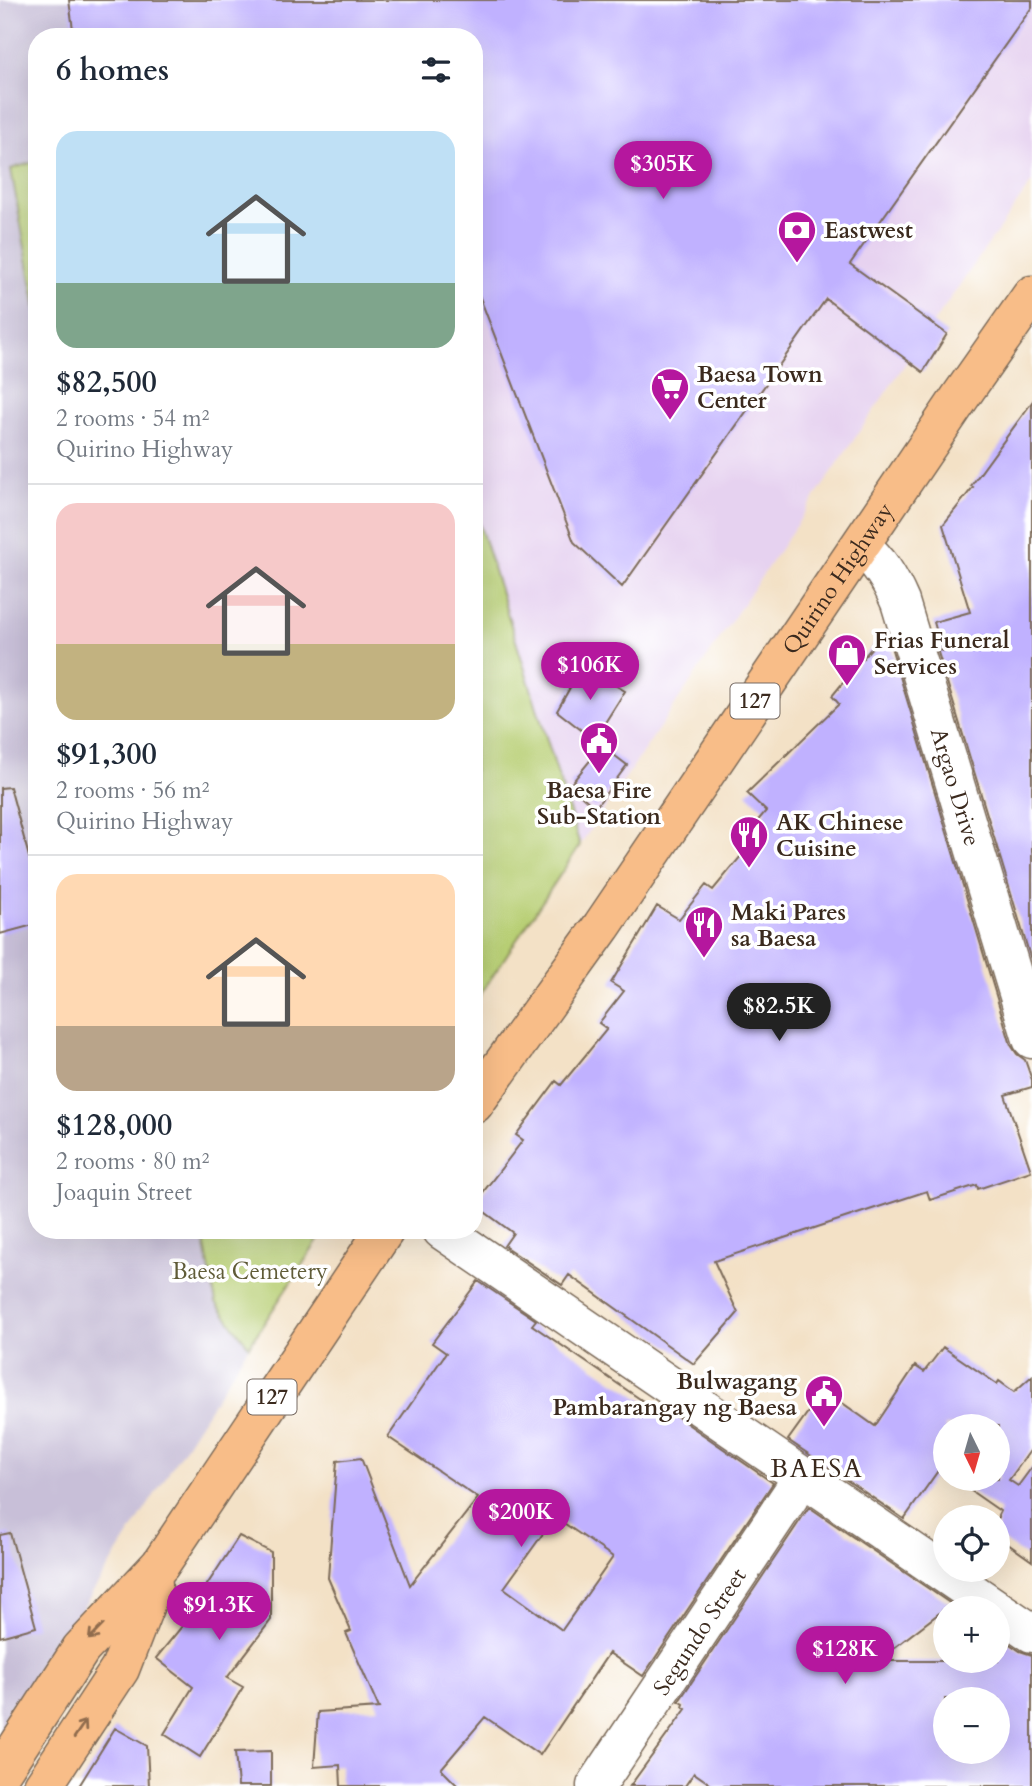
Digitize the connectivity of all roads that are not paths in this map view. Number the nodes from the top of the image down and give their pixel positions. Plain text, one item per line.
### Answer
1 (1032, 295) edge
2 (861, 546) junction
3 (1032, 1039) edge
4 (483, 1091) edge
5 (379, 1239) edge
6 (455, 1239) edge
7 (802, 1478) junction
8 (160, 1565) junction
9 (977, 1596) edge
10 (1010, 1618) edge
11 (1032, 1633) edge
12 (0, 1774) edge
13 (43, 1786) edge
14 (596, 1786) edge

1 - 2 main road, Quirino Highway / 127
2 - 3 street, Argao Drive
2 - 4 main road, Quirino Highway / 127
5 - 8 main road, 127
6 - 7 street
7 - 9 street
7 - 14 street, Segundo Street
8 -> 12 main road, 127
13 -> 8 main road, 127
10 - 11 street

